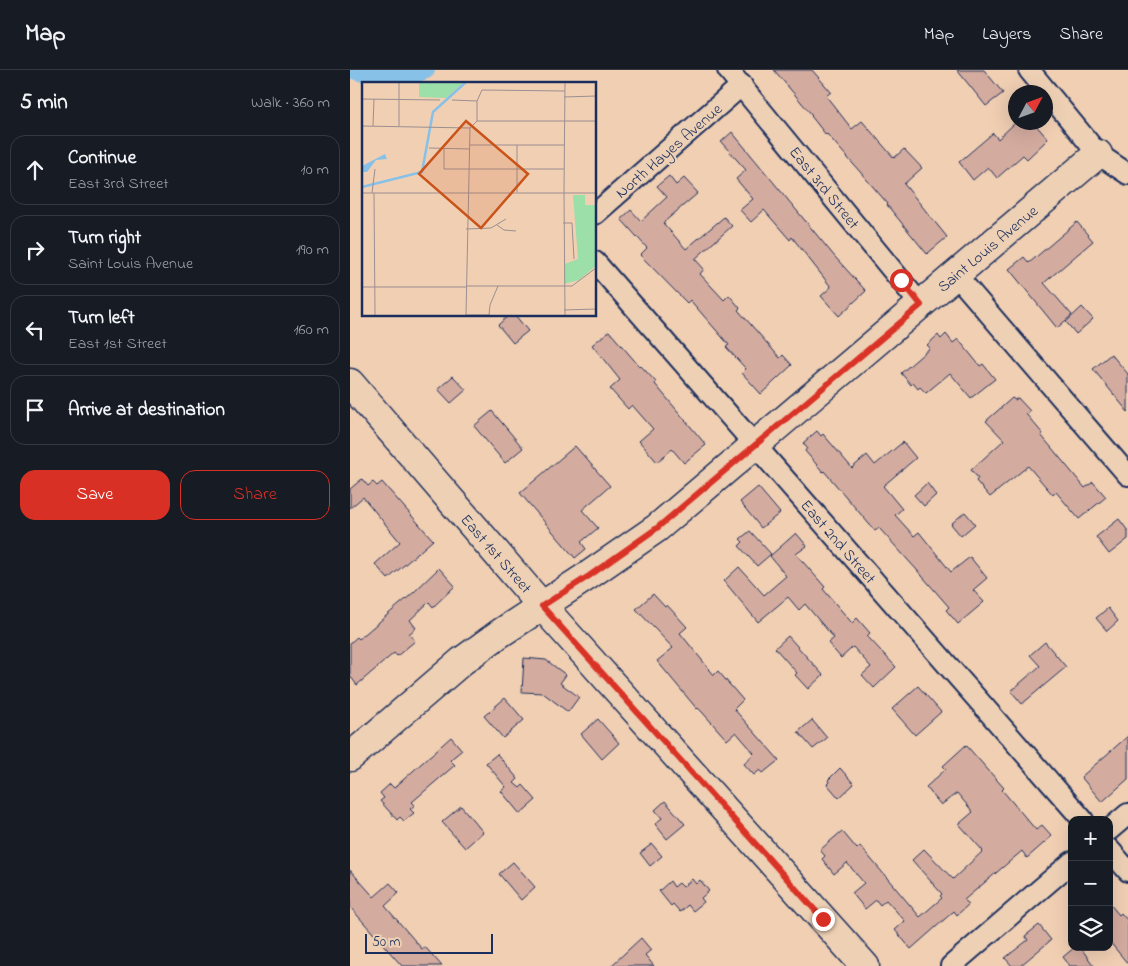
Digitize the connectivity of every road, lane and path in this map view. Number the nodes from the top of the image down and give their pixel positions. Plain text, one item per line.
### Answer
1 (728, 70) edge
2 (1028, 70) edge
3 (742, 86) junction
4 (1098, 154) junction
5 (1128, 174) edge
6 (596, 213) edge
7 (596, 263) edge
8 (956, 275) junction
9 (921, 305) junction
10 (350, 383) edge
11 (755, 445) junction
12 (1128, 475) edge
13 (542, 606) junction
14 (350, 757) edge
15 (1128, 814) edge
16 (1080, 816) edge
17 (1113, 827) edge
18 (1113, 854) edge
19 (1068, 865) edge
20 (1128, 871) edge
21 (865, 966) edge
22 (951, 966) edge

1 - 3 street, East 3rd Street
2 - 4 street
3 - 6 street, North Hayes Avenue
3 - 9 street, East 3rd Street
4 - 5 street
4 - 8 street, Saint Louis Avenue
7 - 11 street, East 2nd Street
8 - 9 street, Saint Louis Avenue
8 - 12 street
9 - 11 street, Saint Louis Avenue
10 - 13 street, East 1st Street
11 - 13 street, Saint Louis Avenue
11 - 16 street, East 2nd Street
13 - 14 street, Saint Louis Avenue
13 - 21 street, East 1st Street
15 - 17 street
18 - 20 street
19 - 22 street

